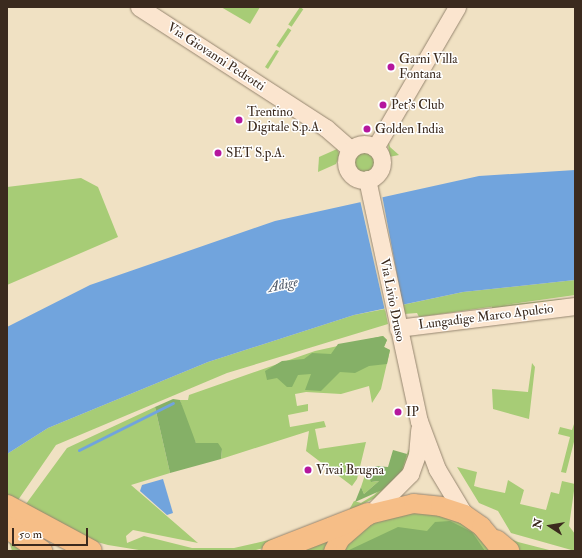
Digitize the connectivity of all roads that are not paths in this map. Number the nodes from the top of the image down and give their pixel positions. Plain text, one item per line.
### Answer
1 (139, 7) edge
2 (457, 7) edge
3 (375, 148) junction
4 (351, 150) junction
5 (368, 186) junction
6 (575, 306) edge
7 (398, 325) junction
8 (419, 421) junction
9 (7, 506) edge
10 (370, 513) junction
11 (464, 514) junction
12 (7, 520) edge
13 (7, 527) edge
14 (74, 548) edge
15 (502, 548) edge
16 (41, 551) edge
17 (103, 551) edge
18 (273, 551) edge
19 (333, 551) edge

1 - 4 main road, Via Giovanni Pedrotti
2 - 3 main road
3 - 4 main road
3 - 5 main road
4 - 5 main road
5 - 7 main road, Via Livio Druso
6 - 7 main road, Lungadige Marco Apuleio
7 - 8 main road, Via Livio Druso
8 - 10 main road, Via Livio Druso
8 - 11 main road, Via Livio Druso
9 - 14 highway
10 - 11 main road
10 - 18 highway
10 - 19 main road
11 - 15 main road
12 - 14 highway
13 - 16 highway
14 - 17 highway

